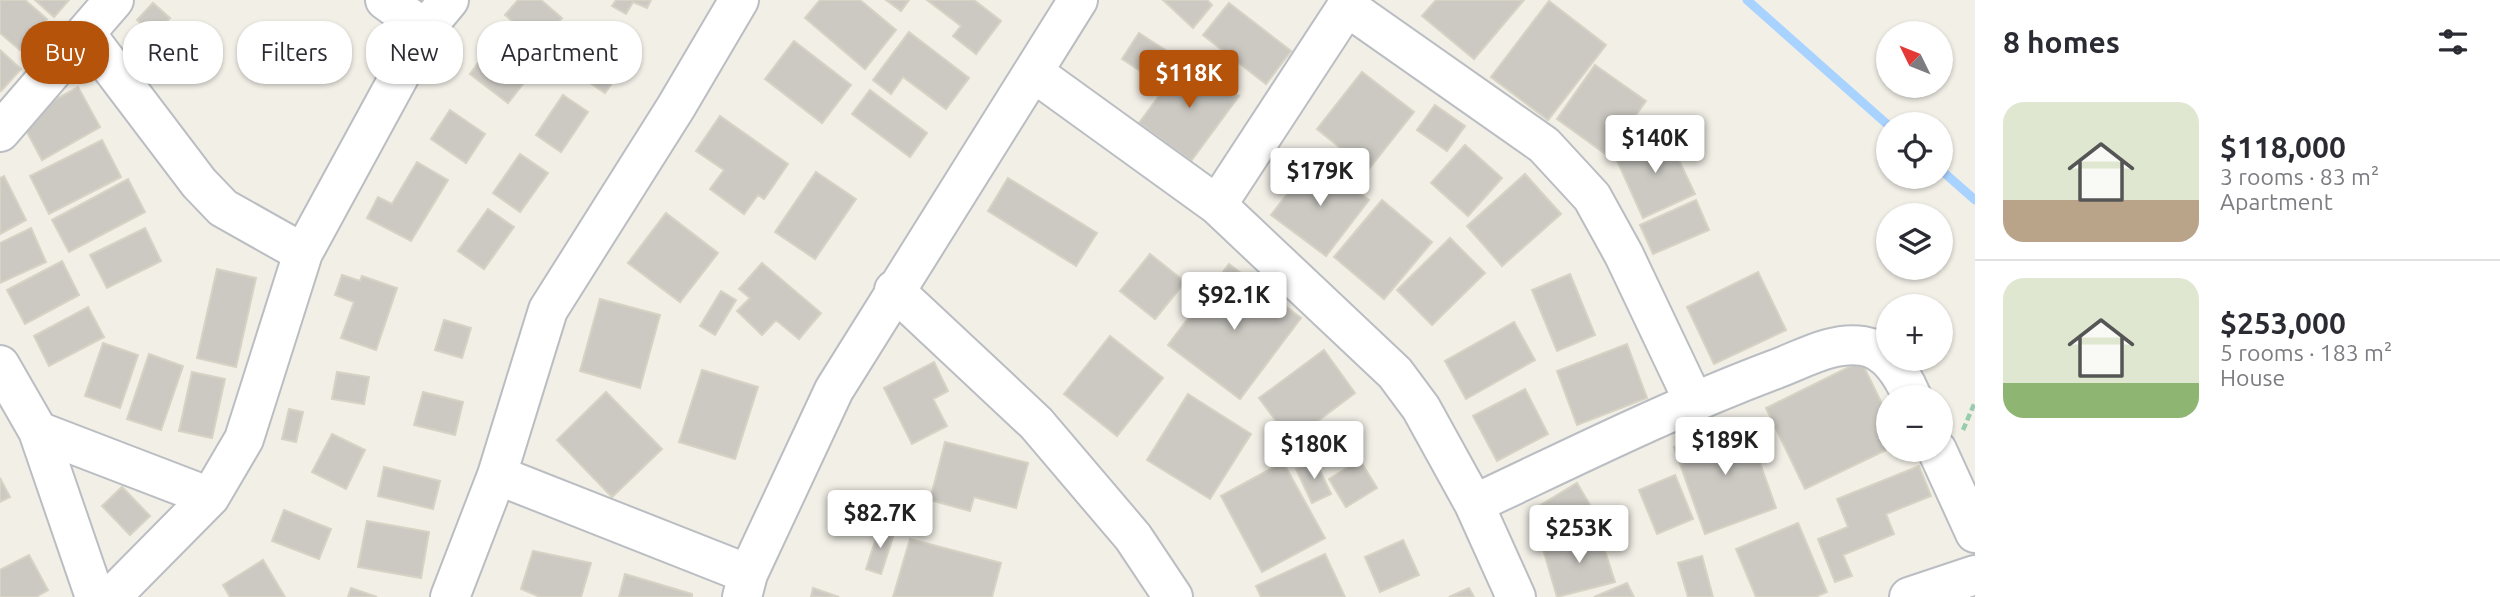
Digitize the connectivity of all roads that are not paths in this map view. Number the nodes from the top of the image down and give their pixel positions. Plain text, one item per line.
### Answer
1 (114, 0) edge
2 (385, 0) edge
3 (449, 0) edge
4 (739, 0) edge
5 (1079, 0) edge
6 (1349, 3) edge
7 (97, 21) edge
8 (414, 21) edge
9 (432, 21) edge
10 (109, 64) edge
11 (1033, 72) junction
12 (42, 84) edge
13 (395, 84) edge
14 (0, 132) edge
15 (1217, 205) junction
16 (303, 253) junction
17 (894, 290) junction
18 (0, 365) edge
19 (1907, 385) edge
20 (1693, 400) junction
21 (38, 431) junction
22 (1942, 462) edge
23 (497, 475) junction
24 (210, 497) junction
25 (1474, 504) junction
26 (1975, 533) edge
27 (1975, 575) edge
28 (745, 586) edge
29 (95, 597) edge
30 (111, 597) edge
31 (450, 597) edge
32 (1173, 597) edge
33 (1516, 597) edge
34 (1909, 597) edge

1 - 7 street
2 - 8 street
3 - 9 street
4 - 23 street
5 - 11 street
6 - 15 street
6 - 20 street
10 - 16 street
11 - 15 street
11 - 17 street
12 - 14 street
13 - 16 street
15 - 25 street
16 - 24 street
17 - 28 street
17 - 32 street
18 - 21 street
19 - 20 street
20 - 25 street
21 - 24 street
21 - 29 street
22 - 26 street
23 - 28 street
23 - 31 street
24 - 30 street
25 - 33 street
27 - 34 street

